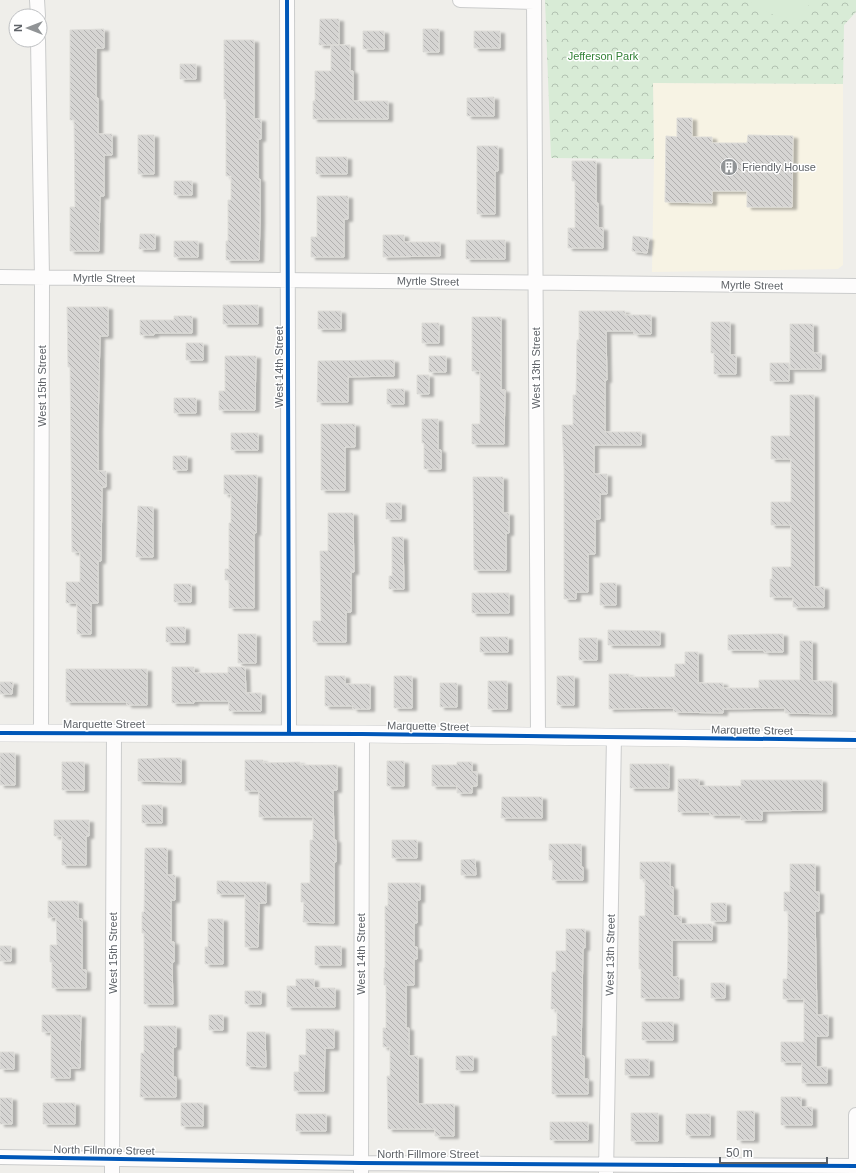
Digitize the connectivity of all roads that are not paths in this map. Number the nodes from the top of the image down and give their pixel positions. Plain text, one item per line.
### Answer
1 (286, 0) edge
2 (460, 0) edge
3 (534, 1) edge
4 (38, 48) edge
5 (0, 277) edge
6 (42, 277) junction
7 (287, 280) junction
8 (536, 282) junction
9 (856, 286) edge
10 (0, 733) edge
11 (42, 733) junction
12 (114, 733) junction
13 (289, 734) junction
14 (362, 734) junction
15 (538, 736) junction
16 (614, 737) junction
17 (856, 740) edge
18 (856, 1115) edge
19 (0, 1157) edge
20 (112, 1166) edge
21 (856, 1166) edge
22 (361, 1168) edge
23 (606, 1169) edge
24 (856, 1173) edge

1 - 7 street, West 14th Street
2 - 3 street
3 - 8 street, West 13th Street
4 - 6 street, West 15th Street
5 - 6 street, Myrtle Street
6 - 7 street, Myrtle Street
6 - 11 street, West 15th Street
7 - 8 street, Myrtle Street
7 - 13 street, West 14th Street
8 - 9 street, Myrtle Street
8 - 15 street, West 13th Street
10 - 11 street, Marquette Street
11 - 12 street, Marquette Street
12 - 13 street, Marquette Street
12 - 20 street, West 15th Street
13 - 14 street, Marquette Street
14 - 15 street, Marquette Street
14 - 22 street, West 14th Street
15 - 16 street, Marquette Street
16 - 17 street, Marquette Street
16 - 23 street, West 13th Street
18 - 21 street
19 - 20 street, North Fillmore Street
20 - 22 street, North Fillmore Street
21 - 23 street, North Fillmore Street
21 - 24 street
22 - 23 street, North Fillmore Street

